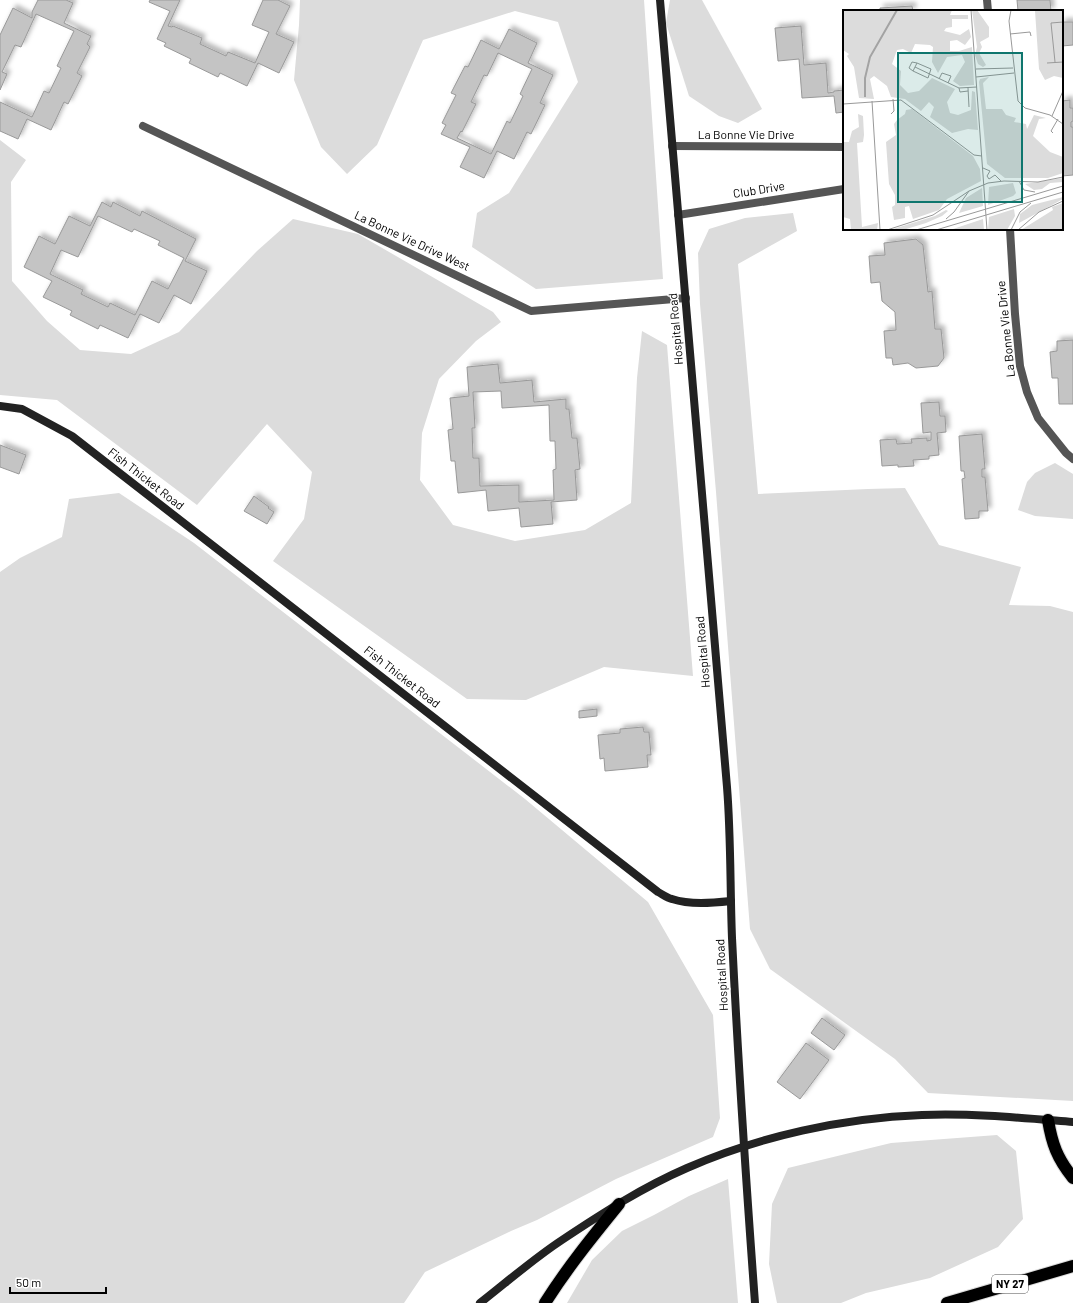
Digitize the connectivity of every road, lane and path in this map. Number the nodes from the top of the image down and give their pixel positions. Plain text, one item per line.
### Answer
1 (660, 0) edge
2 (987, 0) edge
3 (988, 10) edge
4 (143, 126) dead end
5 (672, 146) junction
6 (843, 147) edge
7 (843, 189) edge
8 (678, 215) junction
9 (1010, 230) edge
10 (686, 298) junction
11 (0, 406) edge
12 (1073, 459) edge
13 (731, 901) junction
14 (1048, 1120) junction
15 (1073, 1122) edge
16 (744, 1147) junction
17 (1073, 1178) edge
18 (619, 1204) junction
19 (1073, 1266) edge
20 (480, 1303) edge
21 (545, 1303) edge
22 (755, 1303) edge
23 (947, 1303) edge

1 - 5 street, Hospital Road
2 - 3 street
4 - 10 street, La Bonne Vie Drive West
5 - 6 street, La Bonne Vie Drive
5 - 8 street, Hospital Road
7 - 8 street, Club Drive
8 - 10 street, Hospital Road
9 - 12 street, La Bonne Vie Drive
10 - 13 street, Hospital Road
11 - 13 street, Fish Thicket Road
13 - 16 street, Hospital Road
14 - 15 street
14 - 16 street
14 - 17 highway
16 - 18 street
16 - 22 street, Hospital Road
18 - 20 street
18 - 21 highway
19 - 23 highway, NY 27

